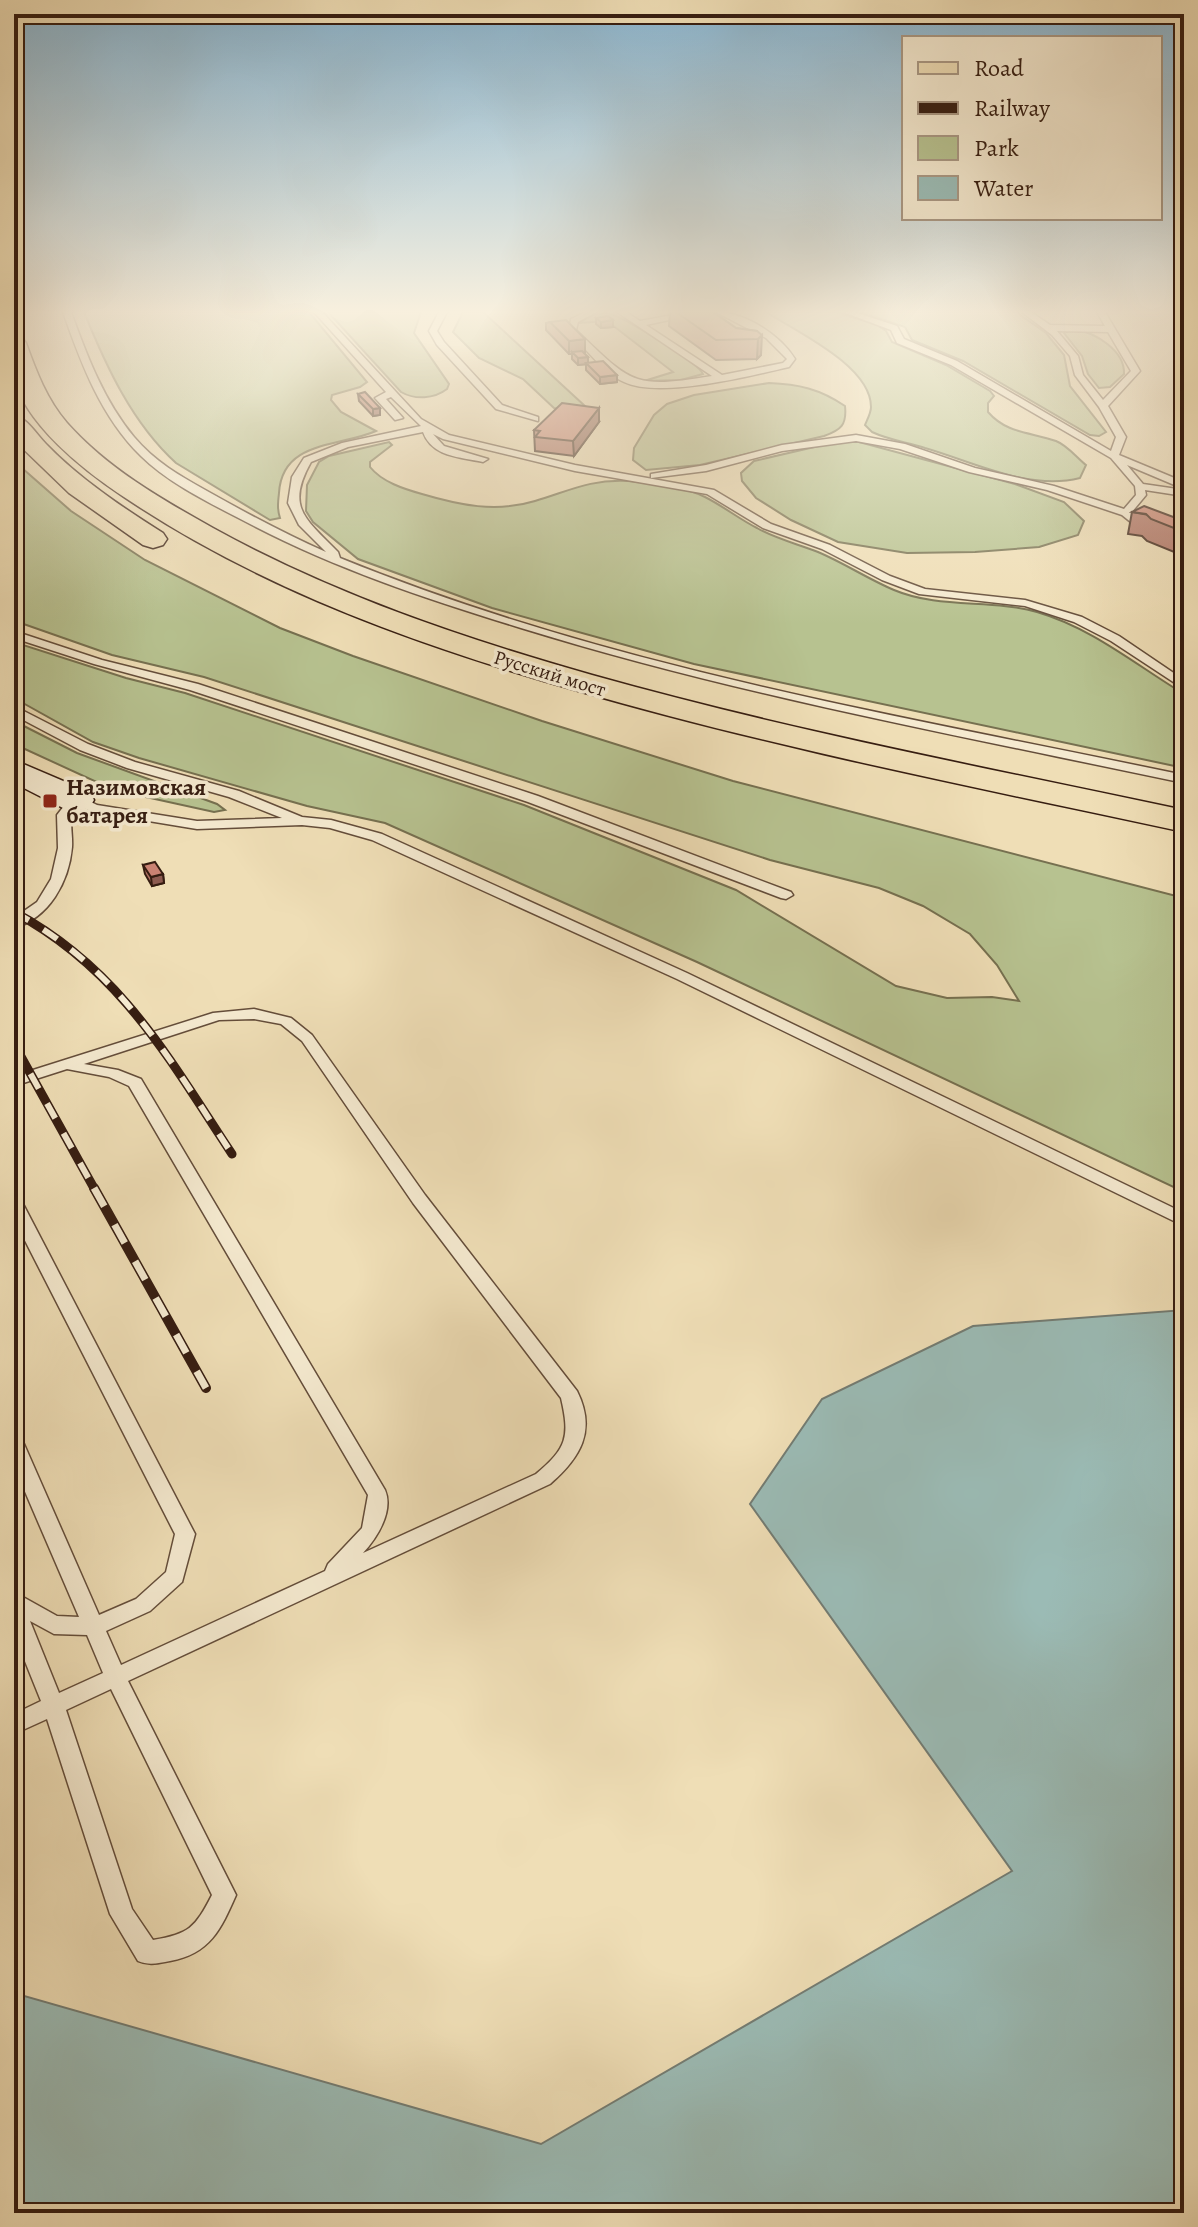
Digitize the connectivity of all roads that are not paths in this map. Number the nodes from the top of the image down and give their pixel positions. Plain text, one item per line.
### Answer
1 (50, 416) edge
2 (115, 416) edge
3 (414, 416) edge
4 (526, 416) edge
5 (1042, 416) edge
6 (1109, 416) edge
7 (535, 419) dead end
8 (14, 423) edge
9 (427, 428) junction
10 (1114, 456) junction
11 (483, 459) dead end
12 (641, 478) junction
13 (1140, 486) junction
14 (1184, 486) edge
15 (1184, 493) edge
16 (1126, 513) junction
17 (1137, 526) edge
18 (335, 560) junction
19 (14, 634) edge
20 (1184, 685) edge
21 (14, 710) edge
22 (14, 770) edge
23 (1184, 779) edge
24 (76, 800) junction
25 (302, 821) junction
26 (1184, 821) edge
27 (1184, 846) edge
28 (786, 895) dead end
29 (14, 924) edge
30 (59, 1067) junction
31 (14, 1081) edge
32 (14, 1202) edge
33 (1184, 1220) edge
34 (14, 1444) edge
35 (329, 1577) junction
36 (14, 1601) edge
37 (14, 1608) edge
38 (94, 1627) junction
39 (115, 1676) junction
40 (54, 1706) junction
41 (14, 1724) edge

1 - 26 main road, Русский мост
2 - 18 lane
3 - 9 lane
4 - 7 lane
5 - 10 lane
6 - 10 lane
8 - 27 main road, Русский мост
9 - 11 lane
9 - 12 lane
9 - 18 lane
10 - 13 lane
10 - 14 lane
12 - 16 lane
12 - 20 lane
13 - 15 lane
13 - 16 lane
16 - 17 lane
18 - 23 lane
19 - 28 lane
21 - 25 lane
22 - 24 street
24 - 25 lane
24 - 29 lane
25 - 33 lane
30 - 31 lane
30 - 35 lane
30 - 35 lane
32 - 38 lane
34 - 38 lane
35 - 39 lane
36 - 38 lane
37 - 40 lane
38 - 39 lane
39 - 40 lane
39 - 40 lane
40 - 41 lane

